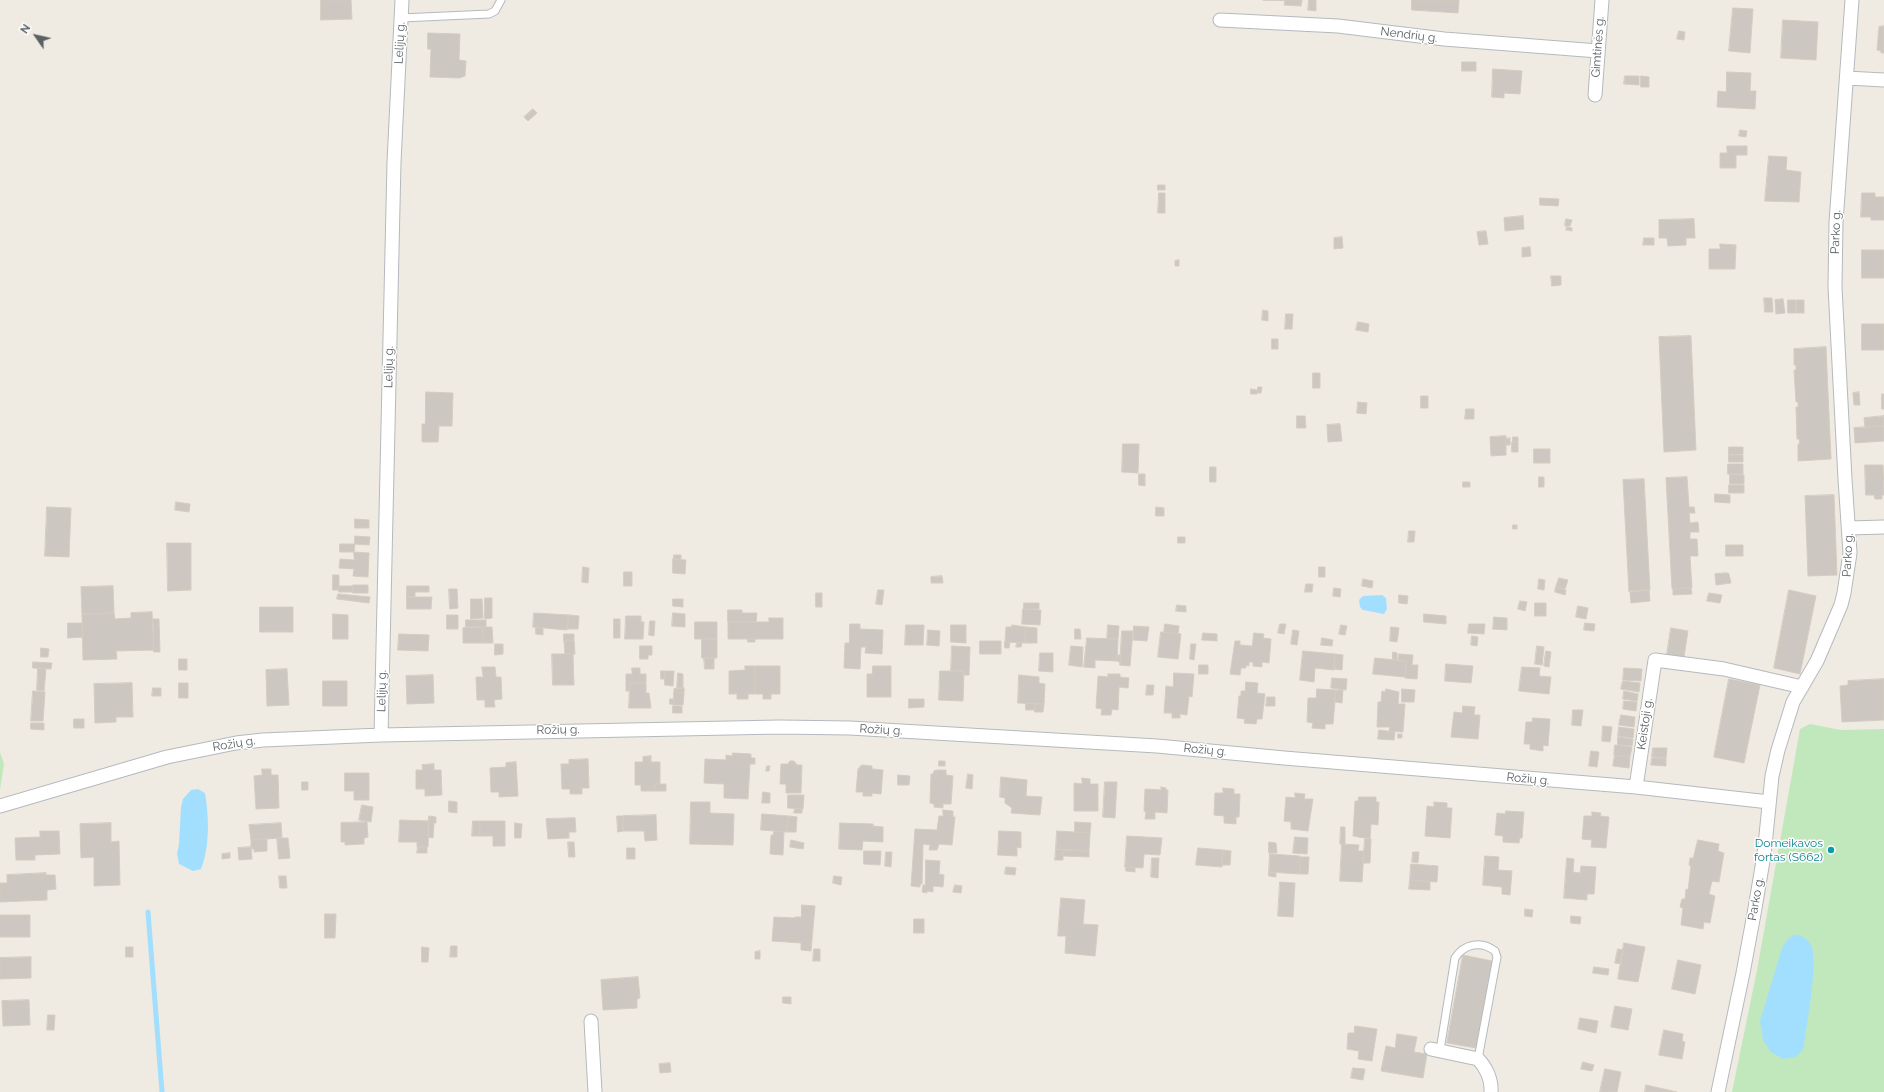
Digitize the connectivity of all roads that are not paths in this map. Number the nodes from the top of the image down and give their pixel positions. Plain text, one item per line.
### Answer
1 (402, 0) edge
2 (501, 0) edge
3 (1602, 0) edge
4 (1852, 0) edge
5 (401, 18) junction
6 (1220, 20) dead end
7 (1598, 51) junction
8 (1847, 78) junction
9 (1884, 80) edge
10 (1595, 95) dead end
11 (1884, 527) edge
12 (1849, 528) junction
13 (1802, 687) junction
14 (381, 735) junction
15 (1636, 787) junction
16 (1769, 802) junction
17 (0, 806) edge
18 (591, 1021) dead end
19 (1436, 1050) joint
20 (1478, 1058) junction
21 (595, 1092) edge
22 (1491, 1092) edge
23 (1718, 1092) edge

1 - 5 street, Lelijų g.
2 - 5 lane
3 - 7 street, Gimtinės g.
4 - 8 street, Parko g.
5 - 14 street, Lelijų g.
6 - 7 street, Nendrių g.
7 - 10 street, Gimtinės g.
8 - 9 street
8 - 12 street, Parko g.
11 - 12 street
12 - 13 street, Parko g.
13 - 15 street, Keistoji g.
13 - 16 street, Parko g.
14 - 15 street, Rožių g.
14 - 17 street, Rožių g.
15 - 16 street, Rožių g.
16 - 23 street, Parko g.
18 - 21 street
19 - 20 street
19 - 20 lane
20 - 22 street

